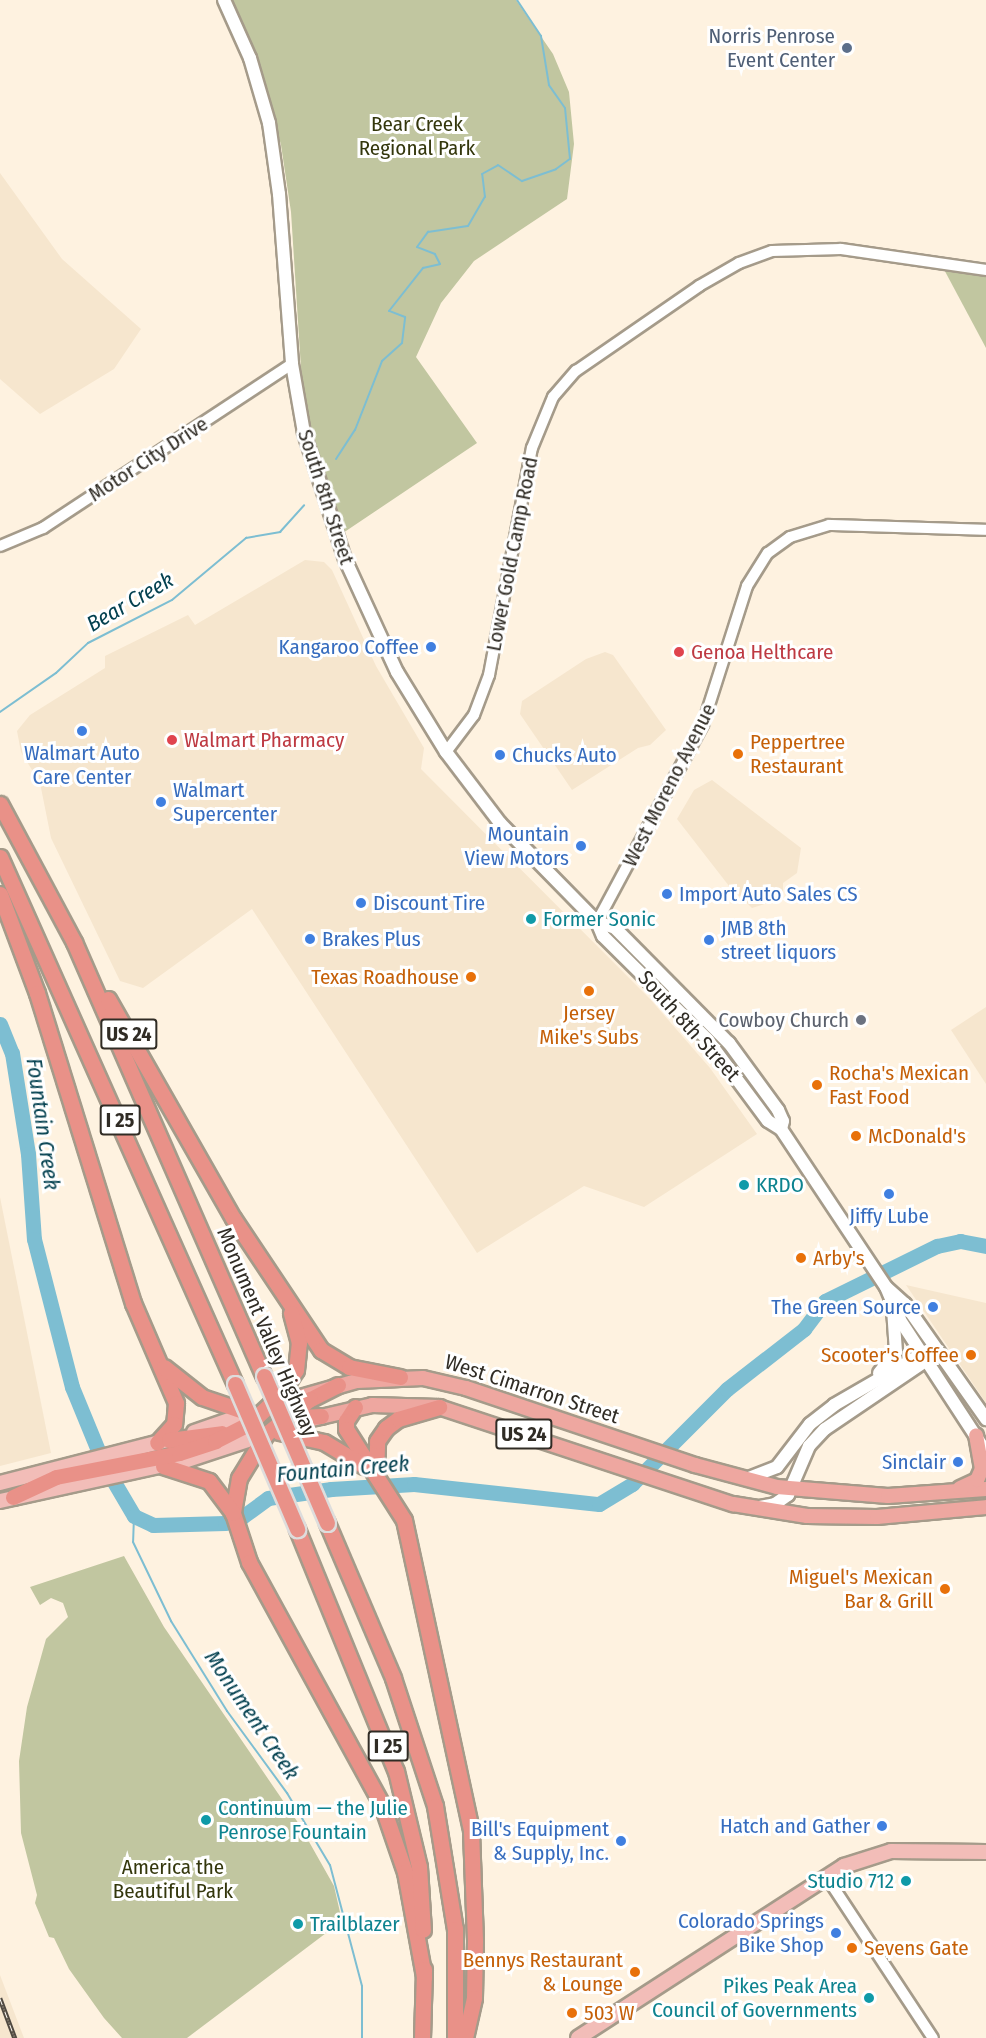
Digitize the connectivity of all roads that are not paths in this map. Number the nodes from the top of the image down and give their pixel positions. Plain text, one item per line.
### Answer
1 (224, 0) edge
2 (986, 270) edge
3 (292, 364) junction
4 (986, 530) edge
5 (0, 546) edge
6 (446, 752) junction
7 (0, 804) edge
8 (0, 857) edge
9 (0, 894) edge
10 (597, 922) junction
11 (75, 942) junction
12 (886, 1287) junction
13 (283, 1294) junction
14 (892, 1305) junction
15 (936, 1349) junction
16 (923, 1356) junction
17 (162, 1365) junction
18 (400, 1377) junction
19 (338, 1385) junction
20 (866, 1386) junction
21 (355, 1407) junction
22 (439, 1407) junction
23 (258, 1412) junction
24 (321, 1416) joint
25 (986, 1419) edge
26 (273, 1429) junction
27 (233, 1432) junction
28 (976, 1436) junction
29 (163, 1451) junction
30 (986, 1452) edge
31 (370, 1466) junction
32 (741, 1479) junction
33 (0, 1483) edge
34 (792, 1489) junction
35 (986, 1489) edge
36 (228, 1492) junction
37 (947, 1494) junction
38 (7, 1499) edge
39 (986, 1507) edge
40 (750, 1508) junction
41 (931, 1514) junction
42 (986, 1514) edge
43 (986, 1852) edge
44 (826, 1876) junction
45 (424, 1977) junction
46 (422, 2038) edge
47 (455, 2038) edge
48 (465, 2038) edge
49 (579, 2038) edge
50 (933, 2038) edge

1 - 3 main road, South 8th Street
2 - 6 street, Lower Gold Camp Road
3 - 5 street, Motor City Drive
3 - 6 main road, South 8th Street
4 - 10 street, West Moreno Avenue
6 - 10 main road, South 8th Street
7 - 11 highway, Monument Valley Highway / I 25
8 - 45 highway, I 25, bridge
9 - 17 highway, US 24
10 - 12 main road, South 8th Street
11 - 13 highway, US 24
11 - 47 highway, Monument Valley Highway / I 25, bridge
12 - 14 main road, South 8th Street
12 - 15 main road, South 8th Street
13 - 18 highway, US 24
13 - 23 highway
14 - 16 main road, South 8th Street
14 - 20 main road
15 - 16 main road
15 - 25 main road, South 8th Street
16 - 20 main road
16 - 28 main road, South 8th Street
16 - 34 main road
17 - 23 highway, US 24
17 - 29 highway
18 - 19 highway, West Cimarron Street
18 - 32 highway, West Cimarron Street / US 24
19 - 23 highway, West Cimarron Street
19 - 26 highway
20 - 32 main road
21 - 22 highway, West Cimarron Street / US 24
21 - 24 highway, West Cimarron Street / US 24
21 - 31 highway
22 - 31 highway
22 - 40 highway, West Cimarron Street / US 24
23 - 26 highway, US 24
23 - 27 highway
23 - 29 main road, West Cimarron Street
24 - 26 highway, US 24
26 - 27 highway
26 - 29 main road, West Cimarron Street
26 - 31 highway
26 - 36 highway
27 - 29 highway
28 - 30 main road, South 8th Street
28 - 37 highway
29 - 33 main road, West Cimarron Street
29 - 36 highway
29 - 38 highway
31 - 48 highway
32 - 34 highway, West Cimarron Street / US 24
34 - 37 highway, West Cimarron Street / US 24
34 - 40 main road
35 - 37 highway, West Cimarron Street / US 24
36 - 45 highway
39 - 41 highway, West Cimarron Street / US 24
40 - 41 highway, West Cimarron Street / US 24
41 - 42 highway
43 - 44 main road
44 - 49 main road
44 - 50 street
45 - 46 highway, I 25

